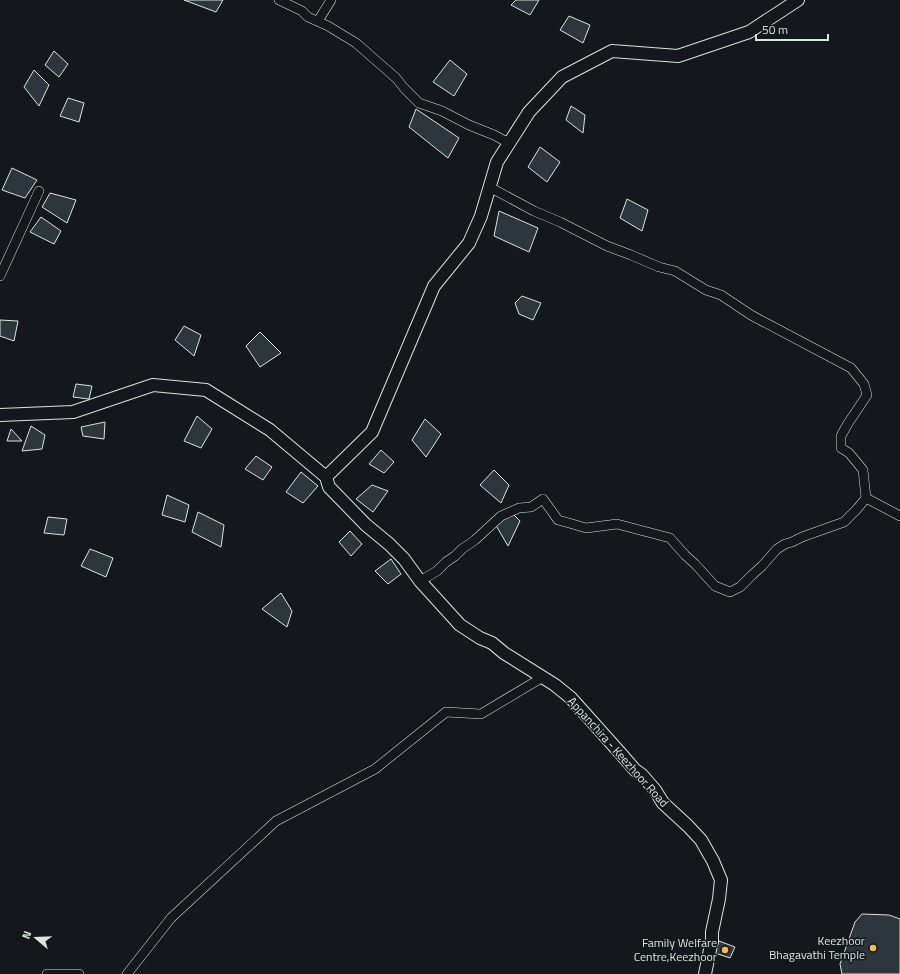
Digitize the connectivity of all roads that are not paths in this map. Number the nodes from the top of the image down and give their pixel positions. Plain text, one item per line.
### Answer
1 (279, 0) edge
2 (330, 0) edge
3 (798, 0) edge
4 (318, 21) junction
5 (509, 143) junction
6 (489, 188) junction
7 (39, 191) dead end
8 (0, 276) edge
9 (0, 415) edge
10 (326, 477) junction
11 (866, 498) junction
12 (900, 516) edge
13 (420, 581) junction
14 (542, 677) junction
15 (47, 974) edge
16 (78, 974) edge
17 (127, 974) edge
18 (705, 974) edge

1 - 4 street
2 - 4 street
3 - 5 main road
4 - 5 street
5 - 6 main road
6 - 10 main road
6 - 11 street
7 - 8 street
9 - 10 main road, Appanchira - Keezhoor Road
10 - 13 main road, Appanchira - Keezhoor Road
11 - 12 street
11 - 13 street
13 - 14 main road, Appanchira - Keezhoor Road
14 - 17 street
14 - 18 main road, Appanchira - Keezhoor Road
15 - 16 street

